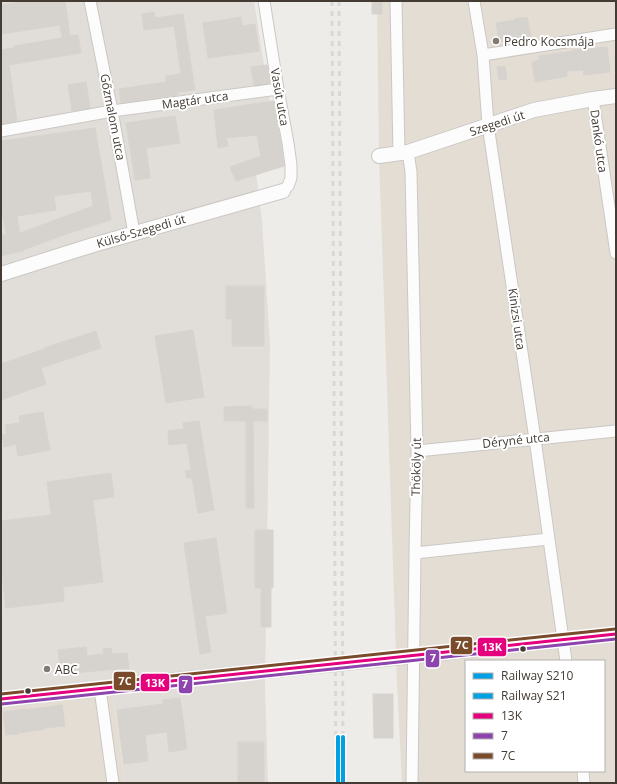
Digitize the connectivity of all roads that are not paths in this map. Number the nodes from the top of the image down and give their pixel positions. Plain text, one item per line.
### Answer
1 (90, 1) edge
2 (264, 1) edge
3 (396, 1) edge
4 (474, 1) edge
5 (616, 34) edge
6 (483, 55) junction
7 (278, 89) junction
8 (616, 96) edge
9 (593, 99) junction
10 (112, 111) junction
11 (488, 125) junction
12 (1, 131) edge
13 (403, 153) junction
14 (379, 156) dead end
15 (283, 191) joint
16 (134, 233) junction
17 (616, 253) edge
18 (1, 274) edge
19 (616, 431) edge
20 (535, 438) junction
21 (417, 450) junction
22 (549, 539) junction
23 (415, 553) junction
24 (616, 634) edge
25 (563, 639) junction
26 (414, 656) junction
27 (566, 660) edge
28 (100, 689) junction
29 (1, 699) edge
30 (583, 772) edge
31 (113, 783) edge
32 (412, 783) edge
33 (584, 783) edge

1 - 10 street, Gőzmalom utca
2 - 7 street, Vasút utca
3 - 13 street
4 - 6 street, Kinizsi utca
5 - 6 street
6 - 11 street, Kinizsi utca
7 - 10 street, Magtár utca
7 - 15 street, Vasút utca
8 - 9 street, Szegedi út
9 - 11 street, Szegedi út
9 - 17 street, Dankó utca
10 - 12 street, Magtár utca
10 - 16 street, Gőzmalom utca
11 - 13 street, Szegedi út
11 - 20 street, Kinizsi utca
13 - 14 street, Szegedi út
13 - 21 street, Thököly út
15 - 16 street, Külső-Szegedi út
16 - 18 street, Külső-Szegedi út
19 - 20 street, Déryné utca
20 - 21 street, Déryné utca
20 - 22 street, Kinizsi utca
21 - 23 street, Thököly út
22 - 23 street
22 - 25 street, Kinizsi utca
23 - 26 street, Thököly út
24 - 25 street
25 - 26 street
25 - 27 street, Kinizsi utca
26 - 28 street
26 - 32 street, Thököly út
28 - 29 street
28 - 31 street
30 - 33 street

